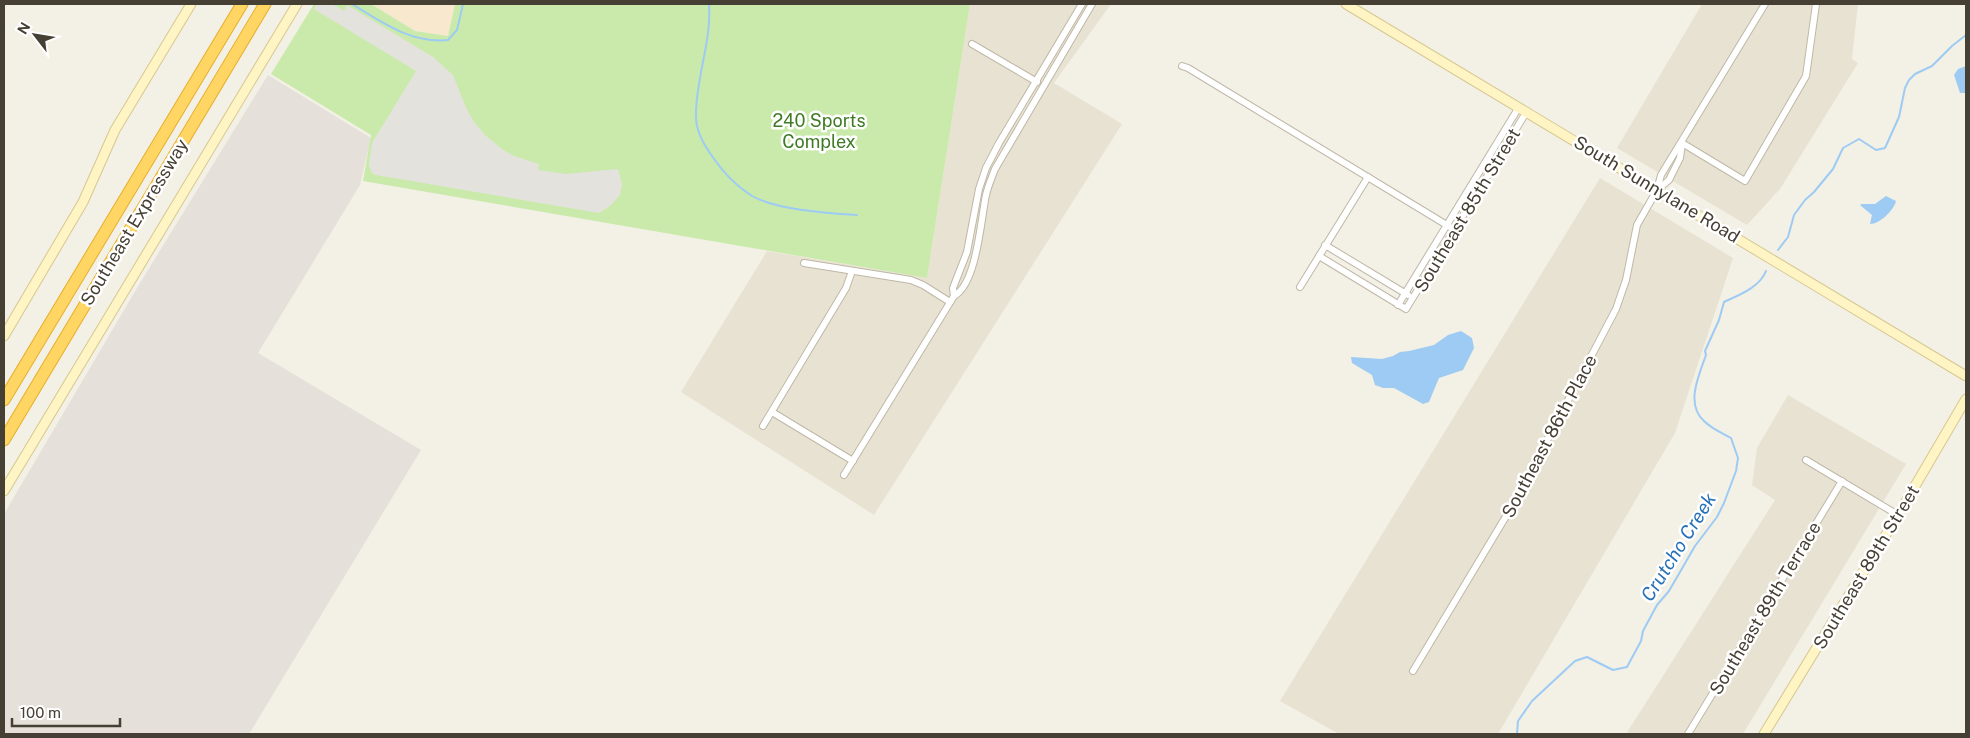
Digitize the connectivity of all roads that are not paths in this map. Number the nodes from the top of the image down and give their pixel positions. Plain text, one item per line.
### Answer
1 (191, 4) edge
2 (242, 4) edge
3 (265, 4) edge
4 (297, 4) edge
5 (1082, 4) edge
6 (1092, 4) edge
7 (1346, 4) edge
8 (1766, 4) edge
9 (1816, 4) edge
10 (972, 44) dead end
11 (1182, 66) dead end
12 (1035, 81) junction
13 (1043, 86) junction
14 (1523, 109) junction
15 (1002, 138) junction
16 (1009, 143) junction
17 (1682, 143) junction
18 (1481, 168) junction
19 (1489, 173) junction
20 (1368, 176) junction
21 (1657, 190) junction
22 (974, 218) junction
23 (982, 220) junction
24 (1447, 225) junction
25 (1455, 230) junction
26 (1326, 245) junction
27 (1319, 256) junction
28 (804, 263) dead end
29 (852, 271) junction
30 (1300, 288) dead end
31 (1406, 293) junction
32 (1413, 298) junction
33 (952, 299) junction
34 (1398, 305) junction
35 (4, 336) edge
36 (1966, 376) edge
37 (1966, 399) edge
38 (4, 400) edge
39 (772, 412) junction
40 (763, 426) dead end
41 (4, 440) edge
42 (1806, 460) dead end
43 (853, 461) junction
44 (844, 475) dead end
45 (1842, 482) junction
46 (4, 490) edge
47 (1898, 516) junction
48 (1413, 671) dead end
49 (1688, 734) edge
50 (1764, 734) edge

1 - 35 street
2 - 38 highway, Southeast Expressway
3 - 41 highway, Southeast Expressway
4 - 46 street
5 - 12 street
6 - 13 street
7 - 14 street, South Sunnylane Road
8 - 17 street, Southeast 86th Place
9 - 17 street
10 - 12 street
11 - 20 street
12 - 13 street
12 - 15 street
13 - 16 street
14 - 18 street, Southeast 85th Street
14 - 19 street, Southeast 85th Street
14 - 21 street, South Sunnylane Road
15 - 16 street
15 - 22 street
16 - 23 street
17 - 21 street, Southeast 86th Place
18 - 19 street
18 - 24 street, Southeast 85th Street
19 - 25 street, Southeast 85th Street
20 - 24 street
20 - 26 street
21 - 36 street, South Sunnylane Road
21 - 48 street, Southeast 86th Place
22 - 23 street
22 - 33 street
23 - 33 street
24 - 25 street
24 - 31 street, Southeast 85th Street
25 - 32 street, Southeast 85th Street
26 - 27 street
26 - 31 street
27 - 30 street
27 - 34 street
28 - 29 street
29 - 33 street
29 - 39 street
31 - 32 street
31 - 34 street, Southeast 85th Street
32 - 34 street, Southeast 85th Street
33 - 43 street
37 - 47 street, Southeast 89th Street
39 - 40 street
39 - 43 street
42 - 45 street
43 - 44 street
45 - 47 street
45 - 49 street, Southeast 89th Terrace
47 - 50 street, Southeast 89th Street

